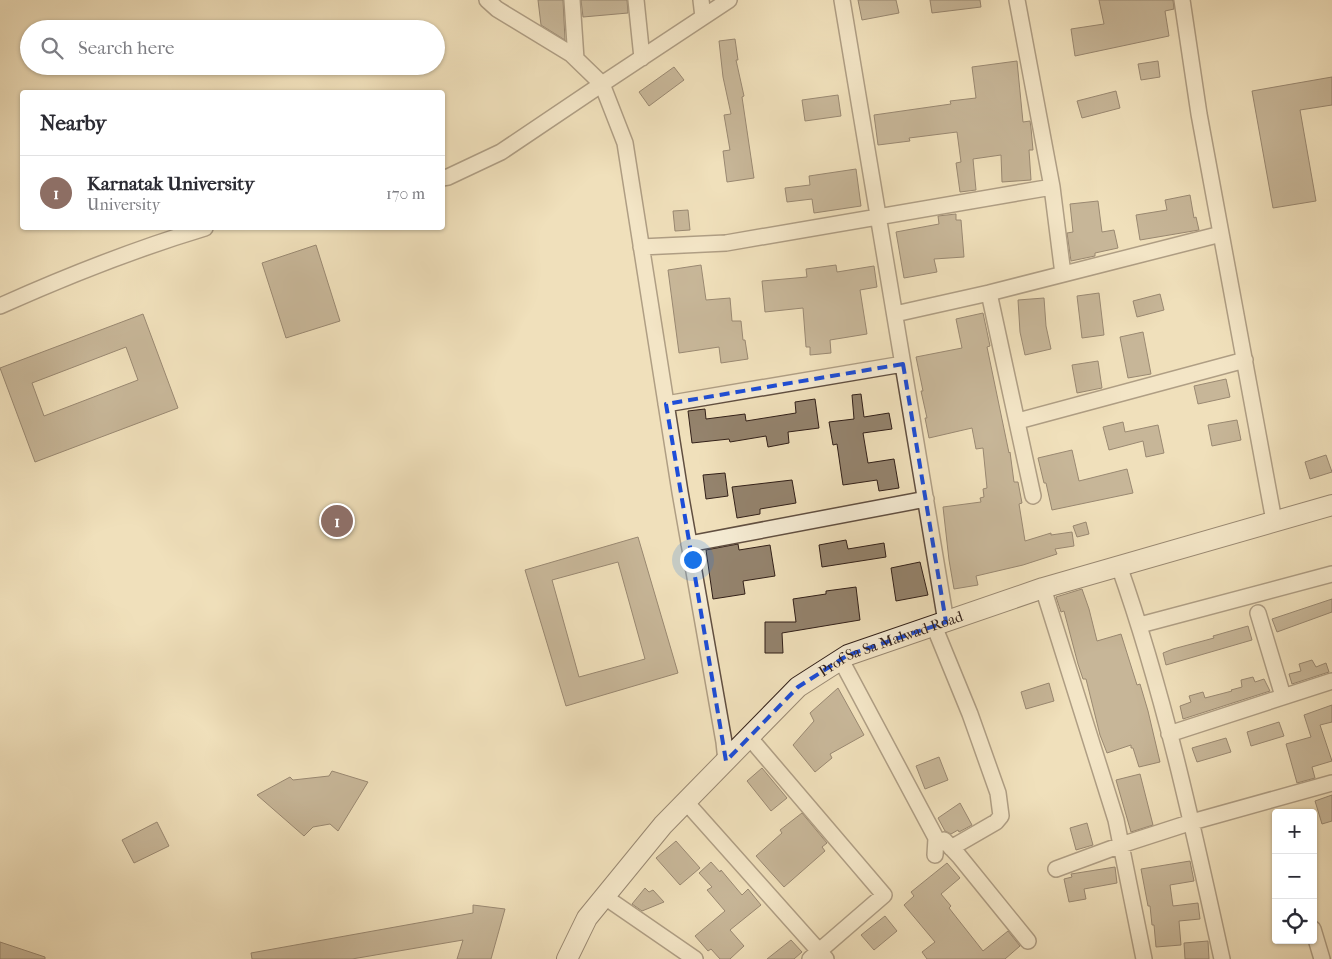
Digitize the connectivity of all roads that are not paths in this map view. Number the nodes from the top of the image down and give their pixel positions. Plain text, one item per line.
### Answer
1 (487, 0) edge
2 (572, 0) edge
3 (636, 0) edge
4 (701, 0) edge
5 (729, 0) edge
6 (842, 0) edge
7 (1017, 0) edge
8 (1182, 0) edge
9 (506, 7) edge
10 (704, 17) junction
11 (576, 58) junction
12 (642, 58) junction
13 (602, 84) junction
14 (445, 178) edge
15 (1052, 187) junction
16 (878, 218) junction
17 (198, 230) edge
18 (1222, 234) junction
19 (641, 247) junction
20 (1063, 274) junction
21 (989, 293) junction
22 (0, 306) edge
23 (895, 314) junction
24 (1245, 360) junction
25 (903, 364) junction
26 (666, 404) junction
27 (1018, 421) junction
28 (1033, 496) dead end
29 (926, 499) junction
30 (1332, 505) edge
31 (1274, 520) junction
32 (689, 544) junction
33 (1119, 566) junction
34 (1332, 574) edge
35 (1043, 588) junction
36 (1258, 613) dead end
37 (940, 624) junction
38 (1140, 625) junction
39 (842, 660) junction
40 (1332, 681) edge
41 (1284, 696) junction
42 (1169, 734) junction
43 (749, 737) junction
44 (726, 761) junction
45 (1332, 783) edge
46 (686, 802) junction
47 (1279, 806) edge
48 (1192, 822) junction
49 (936, 838) junction
50 (1121, 845) junction
51 (951, 848) junction
52 (935, 854) dead end
53 (1056, 869) dead end
54 (605, 897) junction
55 (1028, 941) dead end
56 (1317, 942) edge
57 (819, 956) edge
58 (567, 959) edge
59 (695, 959) edge
60 (1144, 959) edge
61 (1222, 959) edge
62 (1322, 959) edge

1 - 9 street
2 - 11 street
3 - 12 street
4 - 10 street
5 - 10 street
6 - 16 street
7 - 15 street
8 - 18 street
9 - 11 street
10 - 12 street
11 - 13 street
12 - 13 street
13 - 14 street
13 - 19 street
15 - 16 street
15 - 20 street
16 - 19 street
16 - 23 street
17 - 22 street
18 - 20 street
18 - 24 street
19 - 26 street
20 - 21 street
21 - 23 street
21 - 27 street
23 - 25 street
24 - 27 street
24 - 31 street
25 - 26 street
25 - 29 street
26 - 32 street
27 - 28 street
29 - 32 street
29 - 37 street
30 - 31 street, Prof Sa Sa Malwad Road
31 - 33 street, Prof Sa Sa Malwad Road
32 - 44 street
33 - 35 street, Prof Sa Sa Malwad Road
33 - 38 street
34 - 38 street
35 - 37 street, Prof Sa Sa Malwad Road
35 - 50 street
36 - 41 street
37 - 39 street, Prof Sa Sa Malwad Road
37 - 51 street
38 - 42 street
39 - 43 street, Prof Sa Sa Malwad Road
39 - 49 street
40 - 41 street
41 - 42 street
42 - 48 street
43 - 44 street, Prof Sa Sa Malwad Road
43 - 57 street
44 - 46 street, Prof Sa Sa Malwad Road
45 - 47 street
46 - 54 street, Prof Sa Sa Malwad Road
46 - 57 street
47 - 48 street
48 - 50 street
48 - 61 street
49 - 51 street
49 - 52 street
50 - 53 street
50 - 60 street
51 - 55 street
54 - 58 street, Prof Sa Sa Malwad Road
54 - 59 street
56 - 62 street

